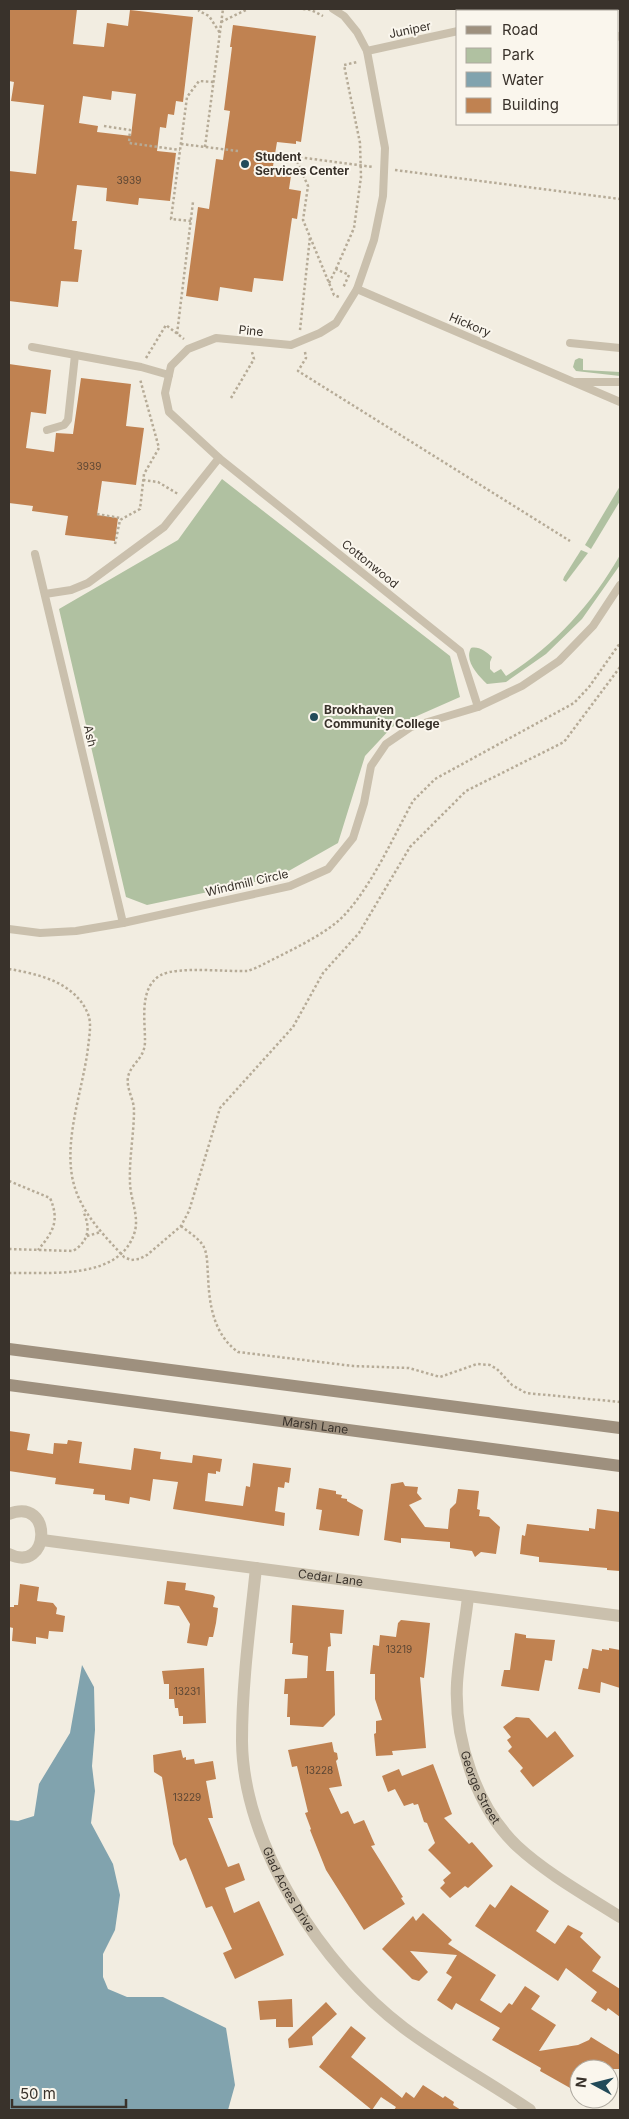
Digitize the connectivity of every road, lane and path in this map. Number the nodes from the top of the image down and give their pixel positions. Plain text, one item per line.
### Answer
1 (199, 9) edge
2 (223, 9) edge
3 (248, 9) edge
4 (302, 9) edge
5 (333, 9) edge
6 (328, 18) dead end
7 (221, 22) junction
8 (456, 31) edge
9 (220, 33) junction
10 (367, 51) junction
11 (355, 54) dead end
12 (214, 82) junction
13 (104, 126) dead end
14 (181, 144) junction
15 (205, 147) junction
16 (180, 150) junction
17 (238, 151) dead end
18 (275, 154) dead end
19 (296, 157) junction
20 (362, 165) junction
21 (384, 168) junction
22 (620, 199) edge
23 (194, 202) dead end
24 (191, 222) junction
25 (310, 237) junction
26 (336, 269) junction
27 (329, 283) junction
28 (357, 289) junction
29 (306, 329) dead end
30 (176, 334) dead end
31 (302, 341) junction
32 (250, 342) junction
33 (570, 344) dead end
34 (32, 347) dead end
35 (620, 348) edge
36 (75, 354) junction
37 (141, 367) junction
38 (169, 375) junction
39 (574, 382) junction
40 (620, 382) edge
41 (231, 398) dead end
42 (620, 402) edge
43 (47, 430) dead end
44 (219, 458) junction
45 (143, 480) junction
46 (186, 500) junction
47 (98, 514) dead end
48 (120, 520) junction
49 (570, 541) dead end
50 (115, 544) dead end
51 (35, 554) dead end
52 (620, 585) edge
53 (45, 594) junction
54 (620, 643) edge
55 (620, 667) edge
56 (478, 707) junction
57 (123, 923) junction
58 (9, 929) edge
59 (9, 969) edge
60 (9, 1181) edge
61 (82, 1208) junction
62 (181, 1226) junction
63 (101, 1232) junction
64 (87, 1236) junction
65 (9, 1248) edge
66 (38, 1250) junction
67 (120, 1253) junction
68 (9, 1273) edge
69 (9, 1349) edge
70 (9, 1385) edge
71 (620, 1402) edge
72 (620, 1428) edge
73 (620, 1466) edge
74 (9, 1514) edge
75 (42, 1540) junction
76 (9, 1554) edge
77 (256, 1568) junction
78 (468, 1597) junction
79 (620, 1616) edge
80 (620, 1917) edge
81 (530, 2110) edge

1 - 9 path
2 - 7 path
3 - 7 path
4 - 6 path
5 - 10 lane, Pine
7 - 9 path
8 - 10 lane, Juniper
9 - 12 path
10 - 21 lane, Pine
11 - 20 path
12 - 14 path
12 - 15 path
13 - 16 path
14 - 15 path
14 - 16 path
15 - 17 path
16 - 24 path
18 - 19 path
19 - 20 path
19 - 25 path
20 - 21 path
20 - 26 path
21 - 22 path
21 - 28 lane, Pine
23 - 24 path
24 - 30 path
25 - 27 path
25 - 29 path
26 - 27 path
26 - 27 path
28 - 31 lane, Pine
28 - 39 lane, Hickory
31 - 32 lane, Pine
31 - 49 path
32 - 38 lane, Pine
32 - 41 path
33 - 35 lane
34 - 36 lane
36 - 37 lane
36 - 43 lane
37 - 38 lane
37 - 45 path
38 - 44 lane, Pine
39 - 40 lane, Hickory
39 - 42 lane, Hickory
44 - 46 lane
44 - 56 lane, Cottonwood
45 - 46 path
45 - 48 path
46 - 53 lane
47 - 48 path
48 - 50 path
51 - 53 lane, Ash
52 - 56 lane, Windmill Circle
53 - 57 lane, Ash
54 - 67 path
55 - 62 path
56 - 57 lane, Windmill Circle
57 - 58 lane, Windmill Circle
59 - 61 path
60 - 66 path
61 - 63 path
61 - 64 path
62 - 67 path
62 - 71 path
63 - 64 path
63 - 67 path
64 - 66 path
65 - 66 path
67 - 68 path
69 - 72 main road
70 - 73 main road, Marsh Lane
74 - 75 street
75 - 76 street
75 - 77 street, Cedar Lane
77 - 78 street, Cedar Lane
77 - 81 street, Glad Acres Drive
78 - 79 street, Cedar Lane
78 - 80 street, George Street

